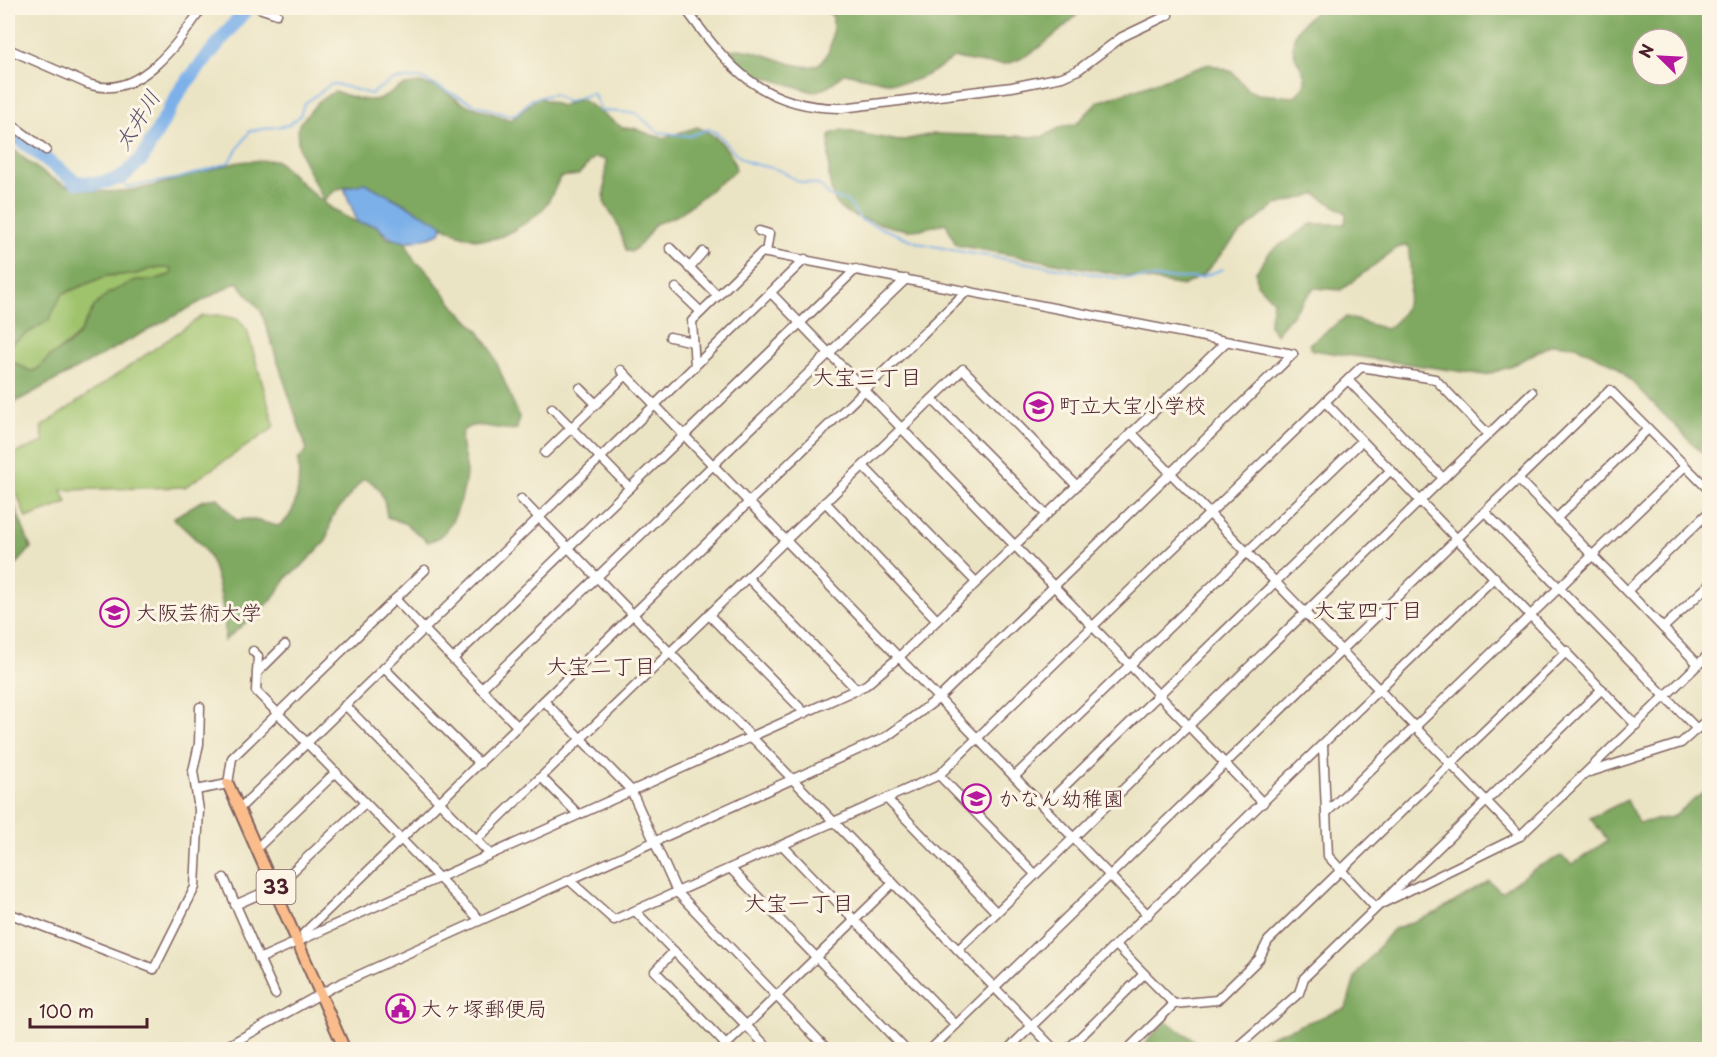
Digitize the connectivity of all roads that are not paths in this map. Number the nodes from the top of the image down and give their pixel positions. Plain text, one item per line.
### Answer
1 (202, 8) edge
2 (259, 8) edge
3 (685, 8) edge
4 (277, 14) dead end
5 (1168, 15) dead end
6 (8, 49) edge
7 (8, 122) edge
8 (46, 150) dead end
9 (759, 231) dead end
10 (670, 248) dead end
11 (703, 252) dead end
12 (766, 252) junction
13 (805, 259) junction
14 (689, 268) junction
15 (856, 269) junction
16 (906, 279) junction
17 (675, 288) dead end
18 (968, 291) junction
19 (771, 293) junction
20 (718, 296) junction
21 (701, 312) junction
22 (799, 323) junction
23 (670, 337) dead end
24 (693, 342) junction
25 (1226, 342) junction
26 (828, 353) junction
27 (695, 366) junction
28 (1348, 380) junction
29 (580, 388) dead end
30 (865, 391) junction
31 (1532, 392) dead end
32 (932, 399) junction
33 (1325, 402) junction
34 (596, 404) junction
35 (656, 404) junction
36 (552, 408) dead end
37 (571, 428) junction
38 (902, 428) junction
39 (1648, 429) junction
40 (1131, 432) junction
41 (685, 434) junction
42 (1488, 434) junction
43 (1362, 441) junction
44 (545, 453) dead end
45 (600, 458) junction
46 (714, 465) junction
47 (863, 466) junction
48 (1685, 466) junction
49 (1391, 470) junction
50 (1170, 474) junction
51 (1443, 478) junction
52 (1518, 479) junction
53 (1076, 485) junction
54 (630, 488) junction
55 (1710, 491) edge
56 (521, 499) dead end
57 (1420, 500) junction
58 (825, 502) junction
59 (750, 503) junction
60 (1710, 511) edge
61 (1485, 512) junction
62 (1046, 514) junction
63 (1209, 514) junction
64 (540, 517) junction
65 (1557, 518) junction
66 (1457, 539) junction
67 (786, 540) junction
68 (1014, 545) junction
69 (569, 547) junction
70 (1246, 553) junction
71 (1592, 555) junction
72 (425, 570) dead end
73 (598, 577) junction
74 (1495, 577) junction
75 (748, 578) junction
76 (976, 582) junction
77 (1275, 583) junction
78 (1710, 584) edge
79 (1054, 586) junction
80 (1559, 588) junction
81 (1627, 591) junction
82 (396, 599) junction
83 (1304, 613) junction
84 (1531, 614) junction
85 (634, 615) junction
86 (709, 615) junction
87 (937, 620) junction
88 (1092, 626) junction
89 (1663, 628) junction
90 (424, 629) junction
91 (285, 645) dead end
92 (253, 651) dead end
93 (1342, 651) junction
94 (1567, 651) junction
95 (670, 652) junction
96 (1710, 653) edge
97 (899, 657) junction
98 (453, 659) junction
99 (1698, 664) junction
100 (1130, 665) junction
101 (384, 668) junction
102 (257, 673) junction
103 (482, 688) junction
104 (1602, 689) junction
105 (857, 690) junction
106 (1379, 690) junction
107 (1159, 695) junction
108 (1665, 696) junction
109 (939, 698) junction
110 (544, 701) junction
111 (345, 705) junction
112 (200, 706) dead end
113 (278, 712) junction
114 (805, 712) junction
115 (1710, 717) edge
116 (1188, 725) junction
117 (1636, 725) junction
118 (518, 727) junction
119 (1415, 727) junction
120 (1697, 729) junction
121 (752, 736) junction
122 (978, 738) junction
123 (580, 740) junction
124 (307, 742) junction
125 (1323, 746) junction
126 (1225, 763) junction
127 (480, 764) junction
128 (1451, 764) junction
129 (336, 772) junction
130 (1587, 772) junction
131 (939, 775) junction
132 (1015, 776) junction
133 (541, 777) junction
134 (794, 780) junction
135 (228, 784) junction
136 (196, 790) junction
137 (631, 790) junction
138 (888, 800) junction
139 (1486, 801) junction
140 (365, 802) junction
141 (440, 803) junction
142 (1263, 803) junction
143 (1044, 806) junction
144 (240, 808) junction
145 (1326, 813) junction
146 (578, 814) junction
147 (835, 823) junction
148 (1520, 836) junction
149 (1074, 837) junction
150 (401, 840) junction
151 (476, 840) junction
152 (654, 843) junction
153 (783, 846) junction
154 (258, 847) junction
155 (490, 854) junction
156 (731, 869) junction
157 (1342, 869) junction
158 (1035, 874) junction
159 (1110, 875) junction
160 (437, 877) junction
161 (224, 878) dead end
162 (569, 880) junction
163 (893, 884) junction
164 (276, 887) junction
165 (677, 892) junction
166 (235, 905) junction
167 (1376, 907) junction
168 (635, 911) junction
169 (996, 912) junction
170 (8, 914) edge
171 (1148, 915) junction
172 (479, 919) junction
173 (855, 920) junction
174 (298, 939) junction
175 (1116, 945) junction
176 (958, 950) junction
177 (674, 951) junction
178 (816, 957) junction
179 (259, 959) junction
180 (1144, 974) junction
181 (994, 987) junction
182 (320, 993) junction
183 (275, 994) dead end
184 (776, 996) junction
185 (1174, 1004) junction
186 (746, 1025) junction
187 (956, 1025) junction
188 (1032, 1026) junction
189 (722, 1048) edge
190 (220, 1050) edge
191 (345, 1050) edge
192 (770, 1050) edge
193 (828, 1050) edge
194 (906, 1050) edge
195 (930, 1050) edge
196 (1007, 1050) edge
197 (1054, 1050) edge
198 (1067, 1050) edge
199 (1127, 1050) edge
200 (1234, 1050) edge

1 - 6 street
2 - 4 street
3 - 5 street
7 - 8 street
9 - 12 street
10 - 14 street
11 - 14 street
12 - 13 street
12 - 20 street
13 - 15 street
13 - 19 street
14 - 20 street
15 - 16 street
15 - 22 street
16 - 18 street
16 - 26 street
17 - 21 street
18 - 25 street
18 - 30 street
19 - 22 street
19 - 27 street
20 - 21 street
21 - 24 street
22 - 26 street
22 - 41 street
23 - 24 street
24 - 27 street
25 - 40 street
25 - 50 street
26 - 30 street
26 - 46 street
27 - 35 street
28 - 33 street
28 - 42 street
28 - 51 street
29 - 34 street
30 - 38 street
30 - 59 street
31 - 42 street
32 - 38 street
32 - 53 street
32 - 62 street
33 - 43 street
33 - 63 street
34 - 35 street
34 - 37 street
35 - 41 street
35 - 45 street
36 - 37 street
37 - 44 street
37 - 45 street
38 - 47 street
38 - 68 street
39 - 48 street
39 - 52 street
39 - 65 street
40 - 50 street
40 - 53 street
41 - 46 street
41 - 54 street
42 - 51 street
43 - 49 street
43 - 70 street
45 - 54 street
45 - 64 street
46 - 59 street
46 - 73 street
47 - 58 street
47 - 76 street
48 - 55 street
48 - 71 street
49 - 57 street
49 - 77 street
50 - 63 street
50 - 79 street
51 - 57 street
52 - 61 street
52 - 65 street
53 - 62 street
54 - 69 street
56 - 64 street
57 - 66 street
57 - 83 street
58 - 67 street
58 - 87 street
59 - 67 street
59 - 85 street
60 - 81 street
61 - 66 street
61 - 80 street
62 - 68 street
63 - 70 street
63 - 88 street
64 - 69 street
64 - 90 street
65 - 71 street
66 - 74 street
66 - 93 street
67 - 75 street
67 - 97 street
68 - 76 street
68 - 79 street
69 - 73 street
69 - 98 street
70 - 77 street
70 - 100 street
71 - 80 street
71 - 81 street
72 - 82 street
73 - 85 street
73 - 103 street
74 - 84 street
74 - 106 street
75 - 86 street
75 - 105 street
76 - 87 street
77 - 83 street
77 - 107 street
78 - 89 street
79 - 88 street
79 - 109 street
80 - 84 street
80 - 108 street
81 - 89 street
82 - 90 street
82 - 113 street
83 - 93 street
83 - 116 street
84 - 94 street
84 - 119 street
85 - 95 street
85 - 110 street
86 - 95 street
86 - 114 street
87 - 97 street
88 - 100 street
88 - 122 street
89 - 99 street
90 - 98 street
90 - 101 street
91 - 102 street
92 - 102 street
93 - 106 street
93 - 126 street
94 - 104 street
94 - 128 street
95 - 121 street
95 - 123 street
96 - 99 street
97 - 105 street
97 - 109 street
98 - 103 street
99 - 108 street
100 - 107 street
100 - 132 street
101 - 111 street
101 - 127 street
102 - 113 street
103 - 118 street
104 - 117 street
104 - 139 street
105 - 114 street
106 - 119 street
106 - 125 street
107 - 116 street
107 - 143 street
108 - 117 street
108 - 120 street
109 - 122 street
109 - 134 street
110 - 118 street
110 - 123 street
111 - 124 street
111 - 141 street
112 - 136 street
113 - 124 street
113 - 135 street
114 - 121 street
115 - 120 street
116 - 126 street
116 - 149 street
117 - 130 street
118 - 127 street
119 - 128 street
119 - 145 street
120 - 130 street
121 - 134 street
121 - 137 street
122 - 131 street
122 - 132 street
123 - 133 street
123 - 137 street
124 - 129 street
124 - 144 street
125 - 142 street
125 - 145 street
126 - 142 street
126 - 159 street
127 - 141 street
128 - 139 street
128 - 157 street
129 - 140 street
129 - 154 street
130 - 148 street
131 - 138 street
131 - 158 street
132 - 143 street
133 - 146 street
133 - 151 street
134 - 147 street
134 - 152 street
135 - 136 street
135 - 144 main road, 33
136 - 170 street
137 - 146 street
137 - 152 street
138 - 147 street
138 - 169 street
139 - 148 street
139 - 167 street
140 - 150 street
140 - 164 street
141 - 150 street
141 - 151 street
142 - 171 street
143 - 149 street
144 - 154 main road, 33
145 - 157 street
146 - 155 street
147 - 153 street
147 - 163 street
148 - 167 street
149 - 158 street
149 - 159 street
150 - 160 street
150 - 174 street
151 - 155 street
152 - 162 street
152 - 165 street
153 - 156 street
153 - 173 street
154 - 164 main road, 33
155 - 160 street
156 - 165 street
156 - 178 street
157 - 167 street
157 - 185 street
158 - 169 street
159 - 171 street
159 - 181 street
160 - 172 street
160 - 174 street
161 - 166 street
162 - 168 street
162 - 172 street
163 - 173 street
163 - 176 street
164 - 166 street
164 - 174 main road, 33
165 - 168 street
165 - 184 street
166 - 179 street
167 - 200 street
168 - 177 street
169 - 176 street
171 - 175 street
172 - 182 street
173 - 178 street
173 - 187 street
174 - 179 street
174 - 182 main road, 33
175 - 180 street
175 - 188 street
176 - 181 street
177 - 186 street
177 - 189 street
178 - 184 street
178 - 194 street
179 - 183 street
180 - 185 street
180 - 198 street
181 - 187 street
181 - 188 street
182 - 190 street
182 - 191 main road, 33
184 - 186 street
184 - 193 street
185 - 199 street
186 - 189 street
186 - 192 street
187 - 195 street
188 - 196 street
188 - 197 street

